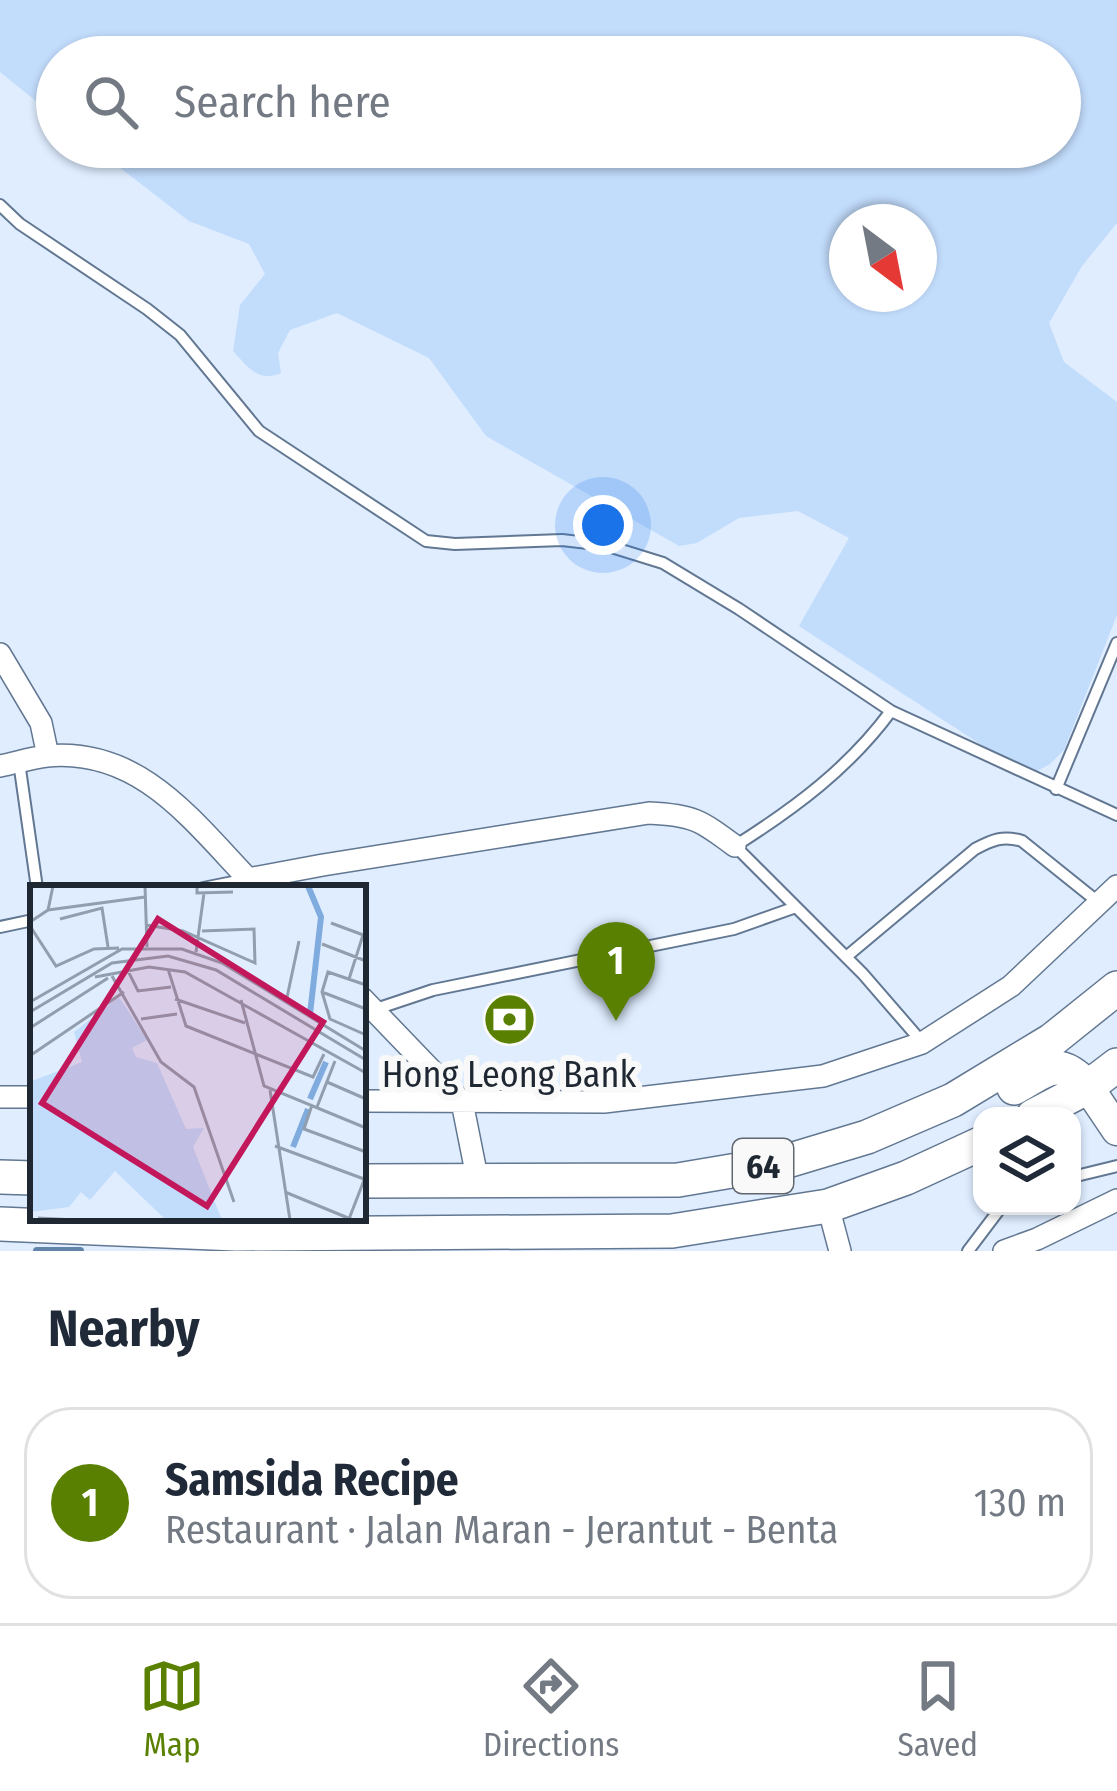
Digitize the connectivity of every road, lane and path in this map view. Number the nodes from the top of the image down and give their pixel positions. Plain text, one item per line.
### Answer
1 (0, 206) edge
2 (1117, 643) edge
3 (0, 654) edge
4 (891, 711) junction
5 (48, 756) junction
6 (9, 764) edge
7 (1056, 789) junction
8 (1117, 815) edge
9 (735, 846) junction
10 (252, 884) edge
11 (36, 885) edge
12 (1117, 886) edge
13 (1100, 904) junction
14 (796, 907) junction
15 (30, 921) edge
16 (0, 927) edge
17 (846, 957) junction
18 (1117, 988) edge
19 (368, 1004) edge
20 (922, 1043) junction
21 (1117, 1065) edge
22 (1088, 1087) junction
23 (366, 1101) edge
24 (462, 1102) junction
25 (1051, 1107) edge
26 (903, 1122) junction
27 (1117, 1130) edge
28 (973, 1147) edge
29 (1117, 1166) edge
30 (1081, 1175) edge
31 (0, 1177) edge
32 (30, 1178) edge
33 (366, 1181) edge
34 (478, 1182) junction
35 (1117, 1200) edge
36 (828, 1206) junction
37 (995, 1215) edge
38 (0, 1224) edge
39 (553, 1242) edge
40 (238, 1243) edge
41 (840, 1251) edge
42 (968, 1251) edge
43 (1004, 1251) edge

1 - 4 lane
2 - 7 lane
3 - 5 street
4 - 7 lane
4 - 9 lane
5 - 6 street
5 - 10 street
6 - 11 lane
7 - 8 lane
9 - 10 street
9 - 14 lane
12 - 13 street
13 - 17 lane
13 - 20 street
14 - 17 lane
14 - 19 lane
15 - 16 lane
17 - 20 lane
18 - 26 main road, 64
19 - 24 street
20 - 24 street
21 - 22 main road
22 - 25 main road
22 - 26 main road
22 - 27 main road
23 - 24 street
24 - 34 street
26 - 34 main road, 64
28 - 36 main road, 64
29 - 30 lane
31 - 32 main road
33 - 34 main road, 64
35 - 43 street
36 - 39 main road, 64
36 - 41 street
37 - 42 lane
38 - 40 main road, 64
39 - 40 main road, 64

